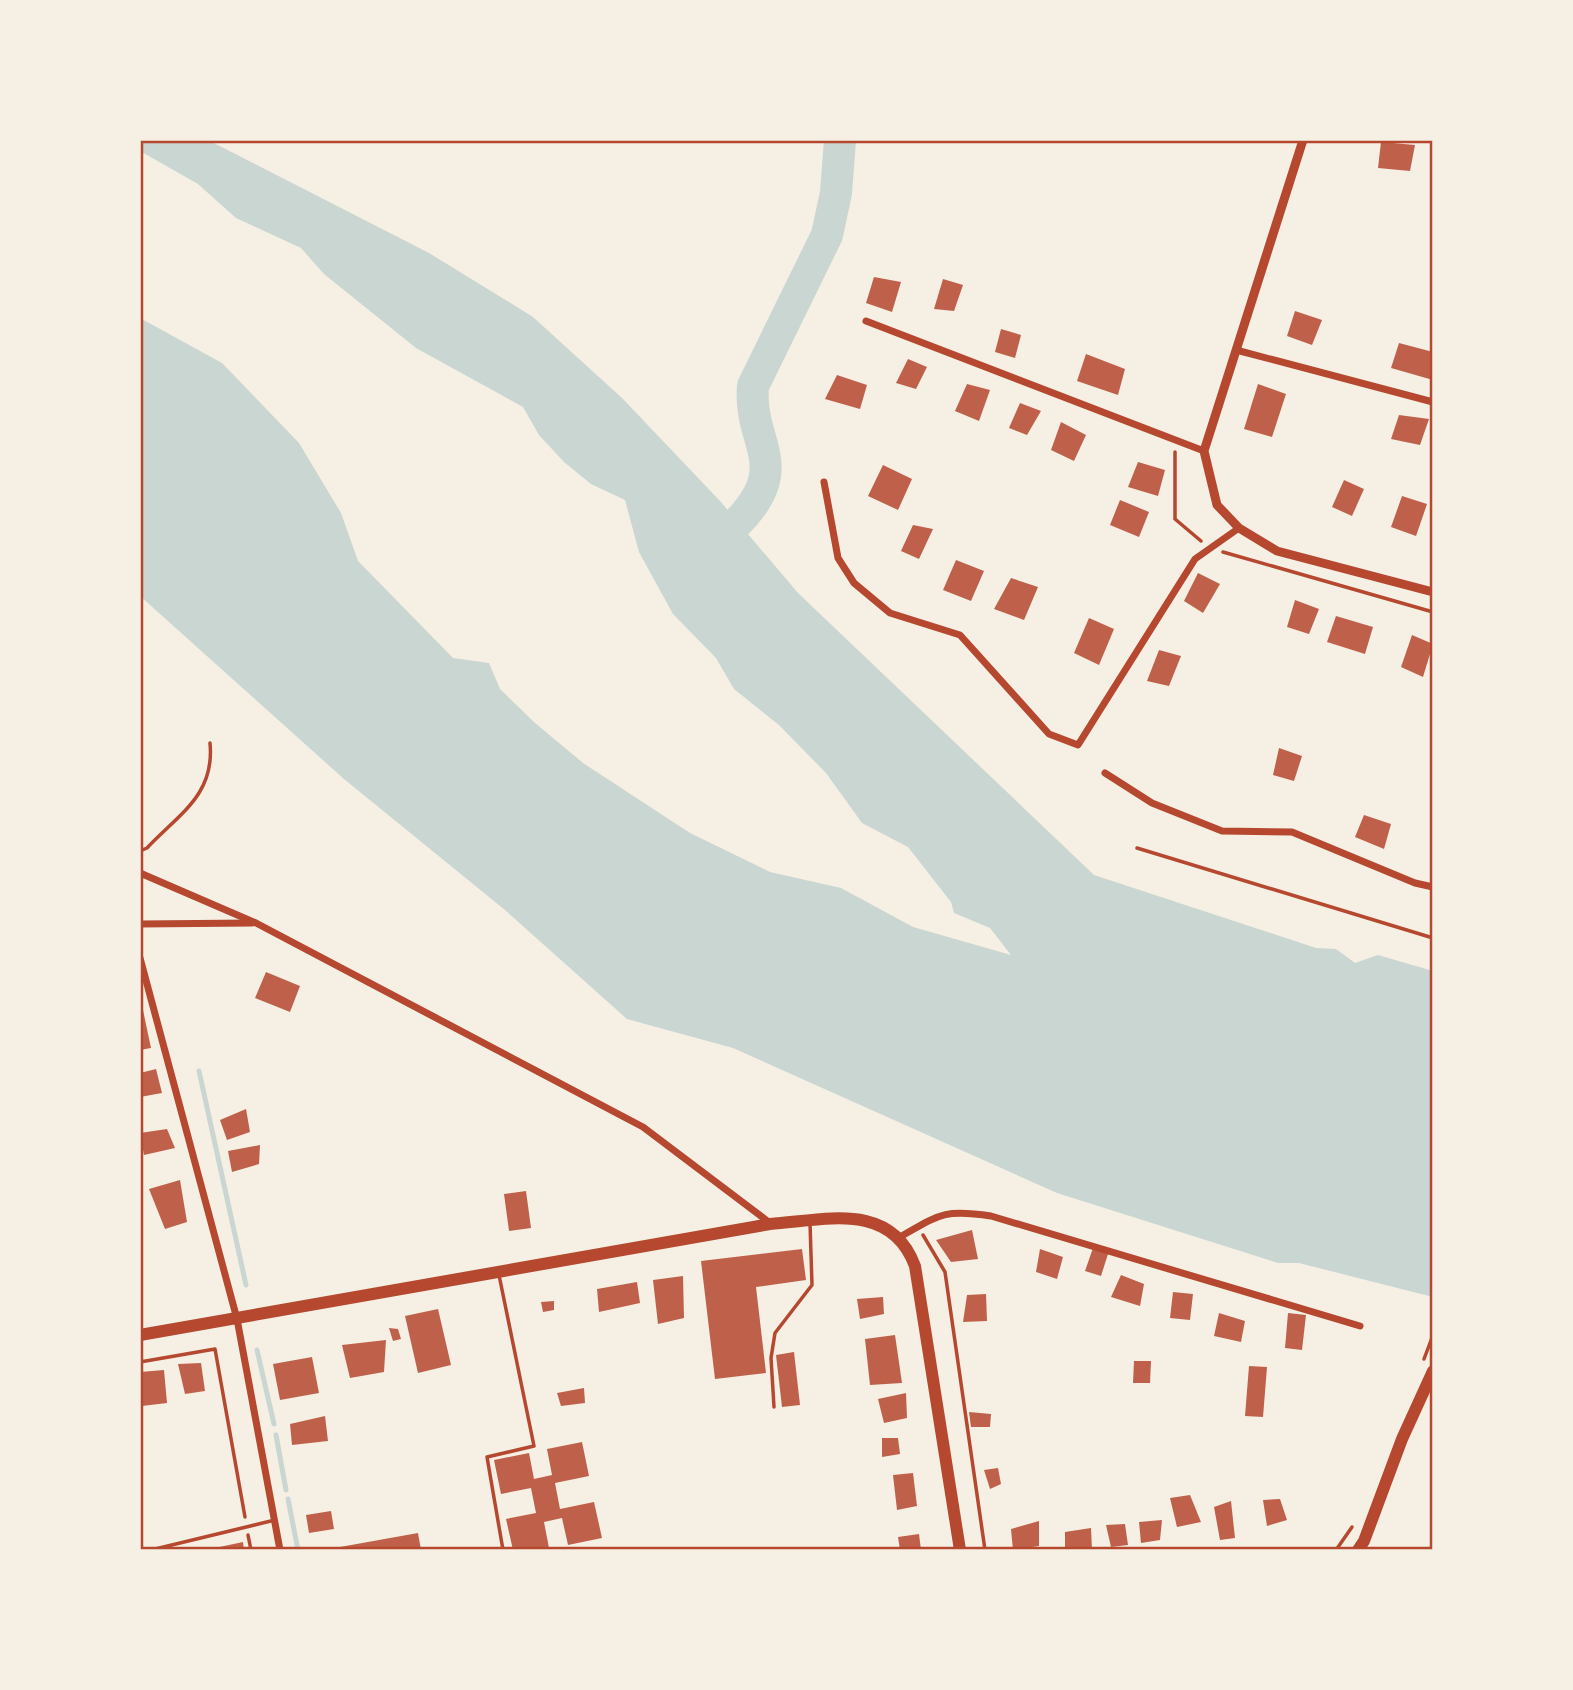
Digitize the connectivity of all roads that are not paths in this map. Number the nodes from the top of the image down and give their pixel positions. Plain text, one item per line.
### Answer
1 (1303, 140) edge
2 (866, 321) dead end
3 (1237, 350) junction
4 (1433, 402) edge
5 (1204, 451) junction
6 (824, 482) dead end
7 (1239, 528) junction
8 (1433, 592) edge
9 (1105, 773) dead end
10 (140, 873) edge
11 (1433, 887) edge
12 (256, 923) junction
13 (140, 924) edge
14 (140, 958) edge
15 (810, 1221) junction
16 (770, 1223) junction
17 (900, 1237) junction
18 (498, 1273) junction
19 (237, 1319) junction
20 (1360, 1326) dead end
21 (140, 1335) edge
22 (1433, 1371) edge
23 (774, 1407) dead end
24 (275, 1520) junction
25 (166, 1548) edge
26 (151, 1550) edge
27 (280, 1550) edge
28 (503, 1550) edge
29 (960, 1550) edge
30 (1358, 1550) edge

1 - 3 street
2 - 5 street
3 - 4 street
3 - 5 street
5 - 7 street
6 - 7 street
7 - 8 street
9 - 11 street
10 - 12 street
12 - 13 street
12 - 16 street
14 - 19 street
15 - 16 main road
15 - 17 main road
15 - 23 lane
16 - 18 main road
17 - 20 street
17 - 29 main road
18 - 19 main road
18 - 28 lane
19 - 21 main road
19 - 24 street
22 - 30 main road
24 - 25 lane
24 - 27 street
25 - 26 lane

